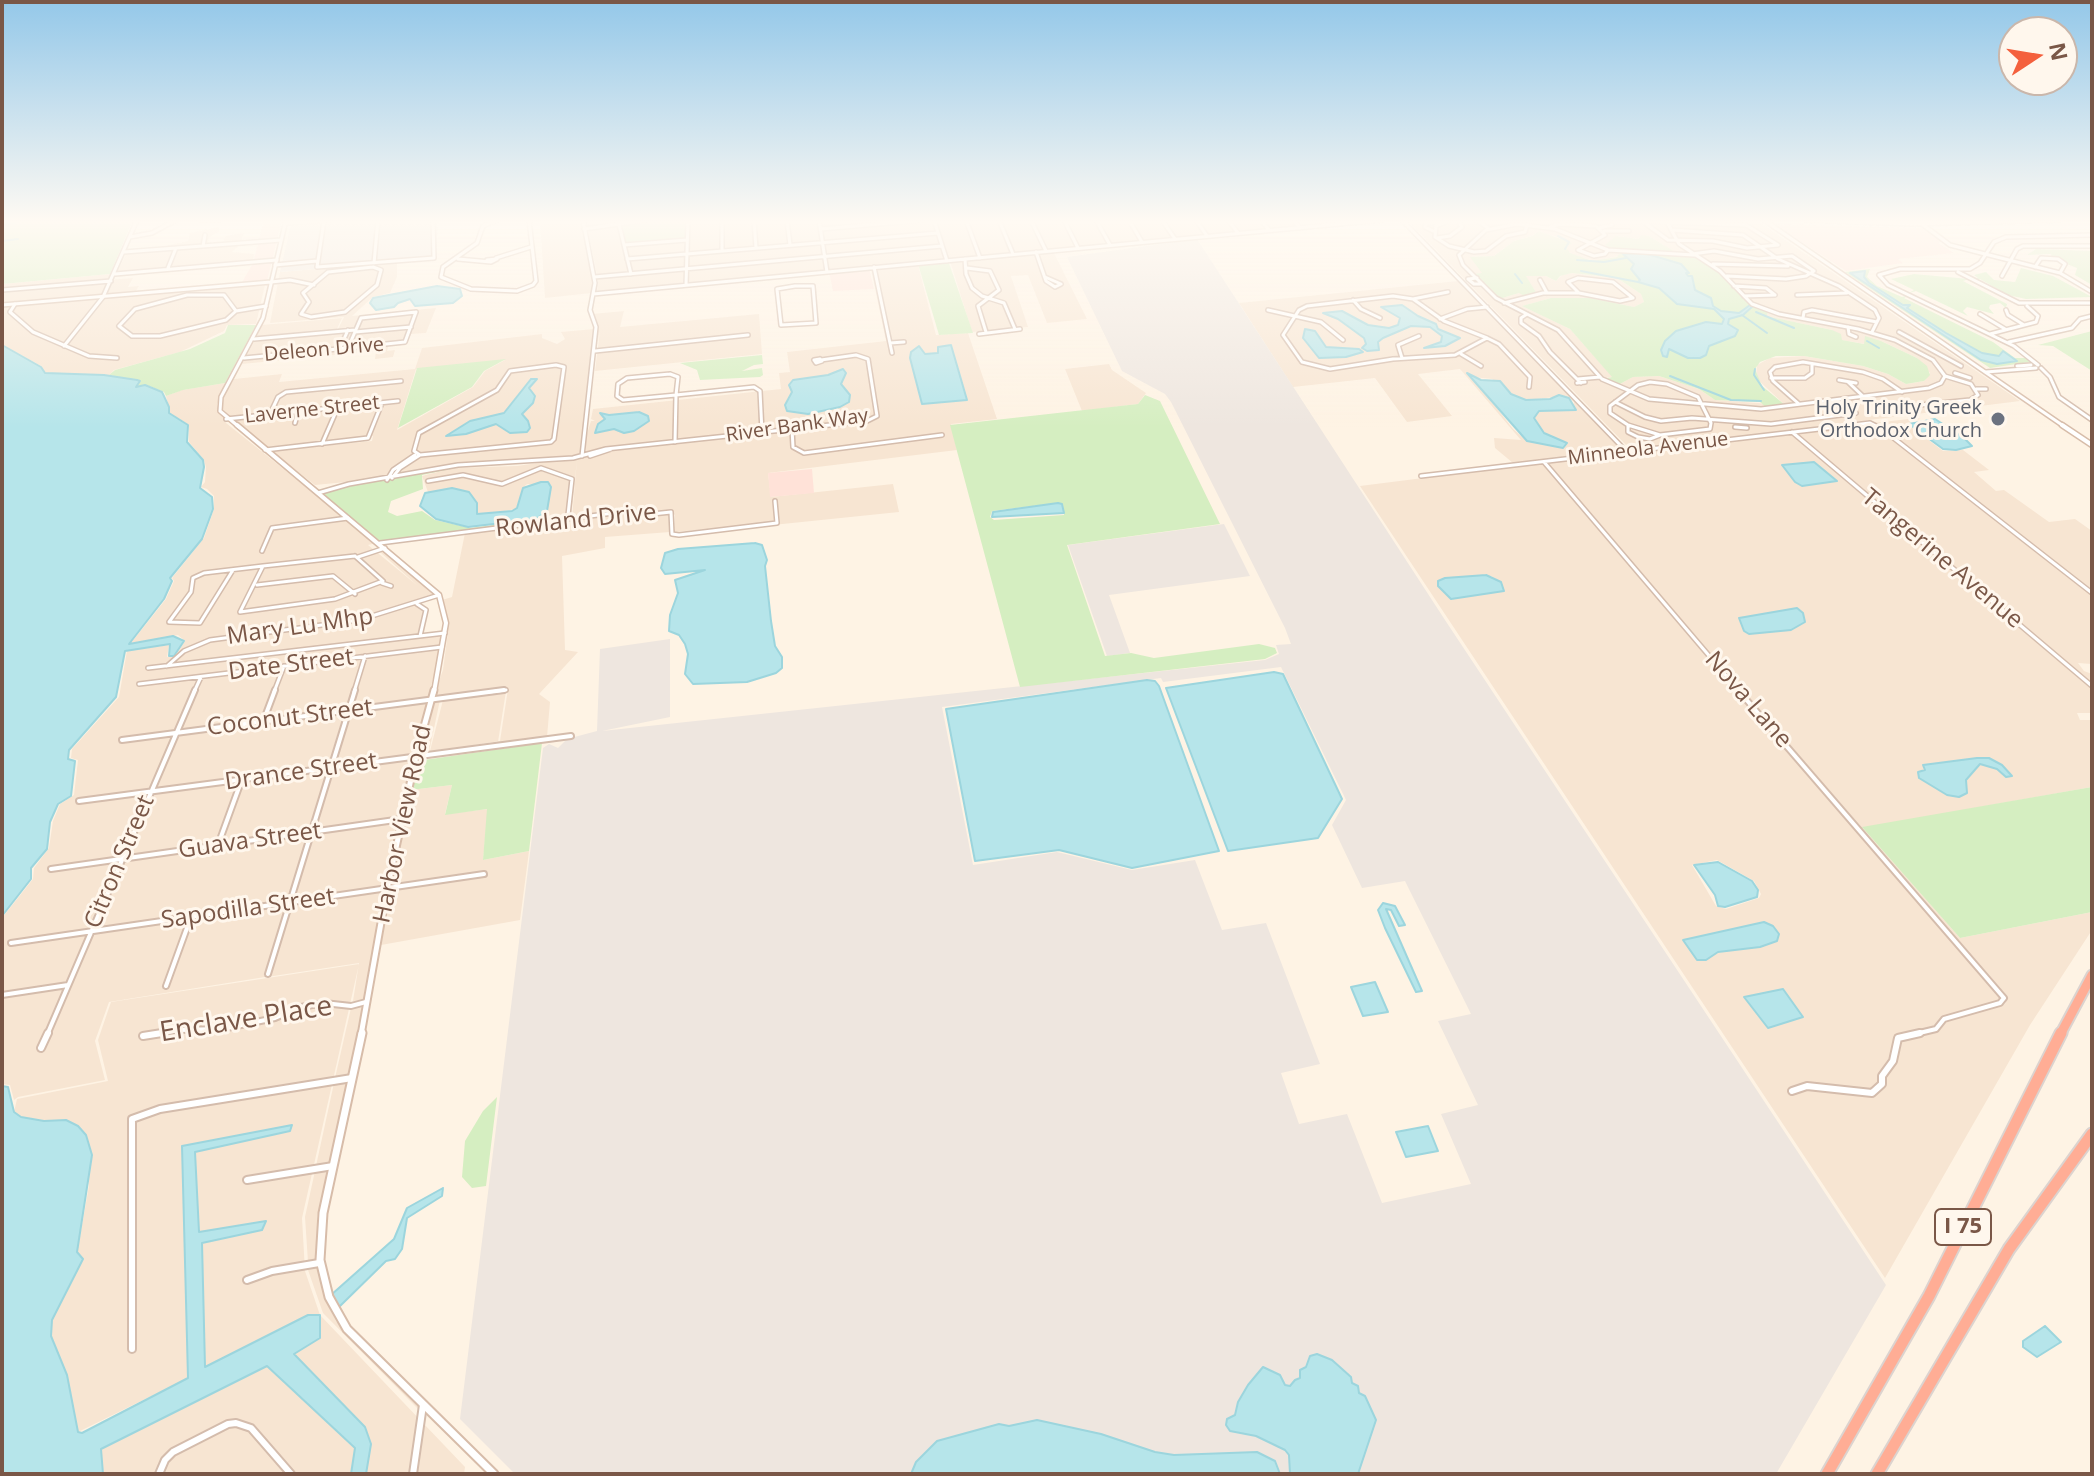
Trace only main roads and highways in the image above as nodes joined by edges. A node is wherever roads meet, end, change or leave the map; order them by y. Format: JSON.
{"nodes":[{"id":1,"x":192,"y":289,"type":"edge"},
{"id":2,"x":270,"y":289,"type":"edge"},
{"id":3,"x":1864,"y":289,"type":"edge"},
{"id":4,"x":2,"y":305,"type":"edge"},
{"id":5,"x":2092,"y":445,"type":"edge"},
{"id":6,"x":2092,"y":975,"type":"edge"},
{"id":7,"x":2092,"y":1134,"type":"edge"},
{"id":8,"x":494,"y":1474,"type":"edge"},
{"id":9,"x":1827,"y":1474,"type":"edge"},
{"id":10,"x":1877,"y":1474,"type":"edge"}],
"edges":[{"from":1,"to":4,"type":"main road"},
{"from":2,"to":8,"type":"main road","name":"Harbor View Road"},
{"from":3,"to":5,"type":"main road"},
{"from":6,"to":9,"type":"highway","number":"I 75"},
{"from":7,"to":10,"type":"highway","number":"I 75"}]}
